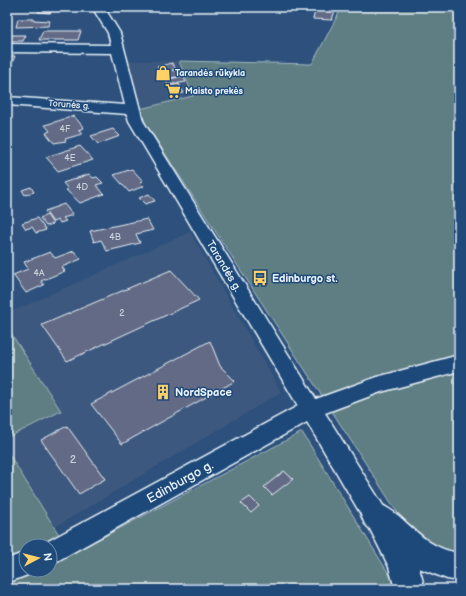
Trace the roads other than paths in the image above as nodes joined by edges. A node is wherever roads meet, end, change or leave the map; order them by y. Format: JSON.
{"nodes":[{"id":1,"x":98,"y":7,"type":"edge"},
{"id":2,"x":7,"y":48,"type":"edge"},
{"id":3,"x":119,"y":48,"type":"junction"},
{"id":4,"x":7,"y":101,"type":"edge"},
{"id":5,"x":132,"y":110,"type":"junction"},
{"id":6,"x":459,"y":364,"type":"edge"},
{"id":7,"x":310,"y":410,"type":"junction"},
{"id":8,"x":375,"y":515,"type":"junction"},
{"id":9,"x":58,"y":549,"type":"edge"},
{"id":10,"x":18,"y":567,"type":"edge"},
{"id":11,"x":459,"y":567,"type":"edge"},
{"id":12,"x":7,"y":571,"type":"edge"},
{"id":13,"x":410,"y":589,"type":"edge"}],
"edges":[{"from":1,"to":3,"type":"street","name":"Tarandės g."},
{"from":2,"to":3,"type":"street"},
{"from":3,"to":5,"type":"street","name":"Tarandės g."},
{"from":4,"to":5,"type":"street","name":"Torunės g."},
{"from":5,"to":7,"type":"street","name":"Tarandės g."},
{"from":6,"to":7,"type":"street","name":"Edinburgo g."},
{"from":7,"to":8,"type":"street","name":"Tarandės g."},
{"from":7,"to":9,"type":"street","name":"Edinburgo g."},
{"from":8,"to":11,"type":"highway"},
{"from":8,"to":13,"type":"highway"},
{"from":10,"to":12,"type":"street"}]}
